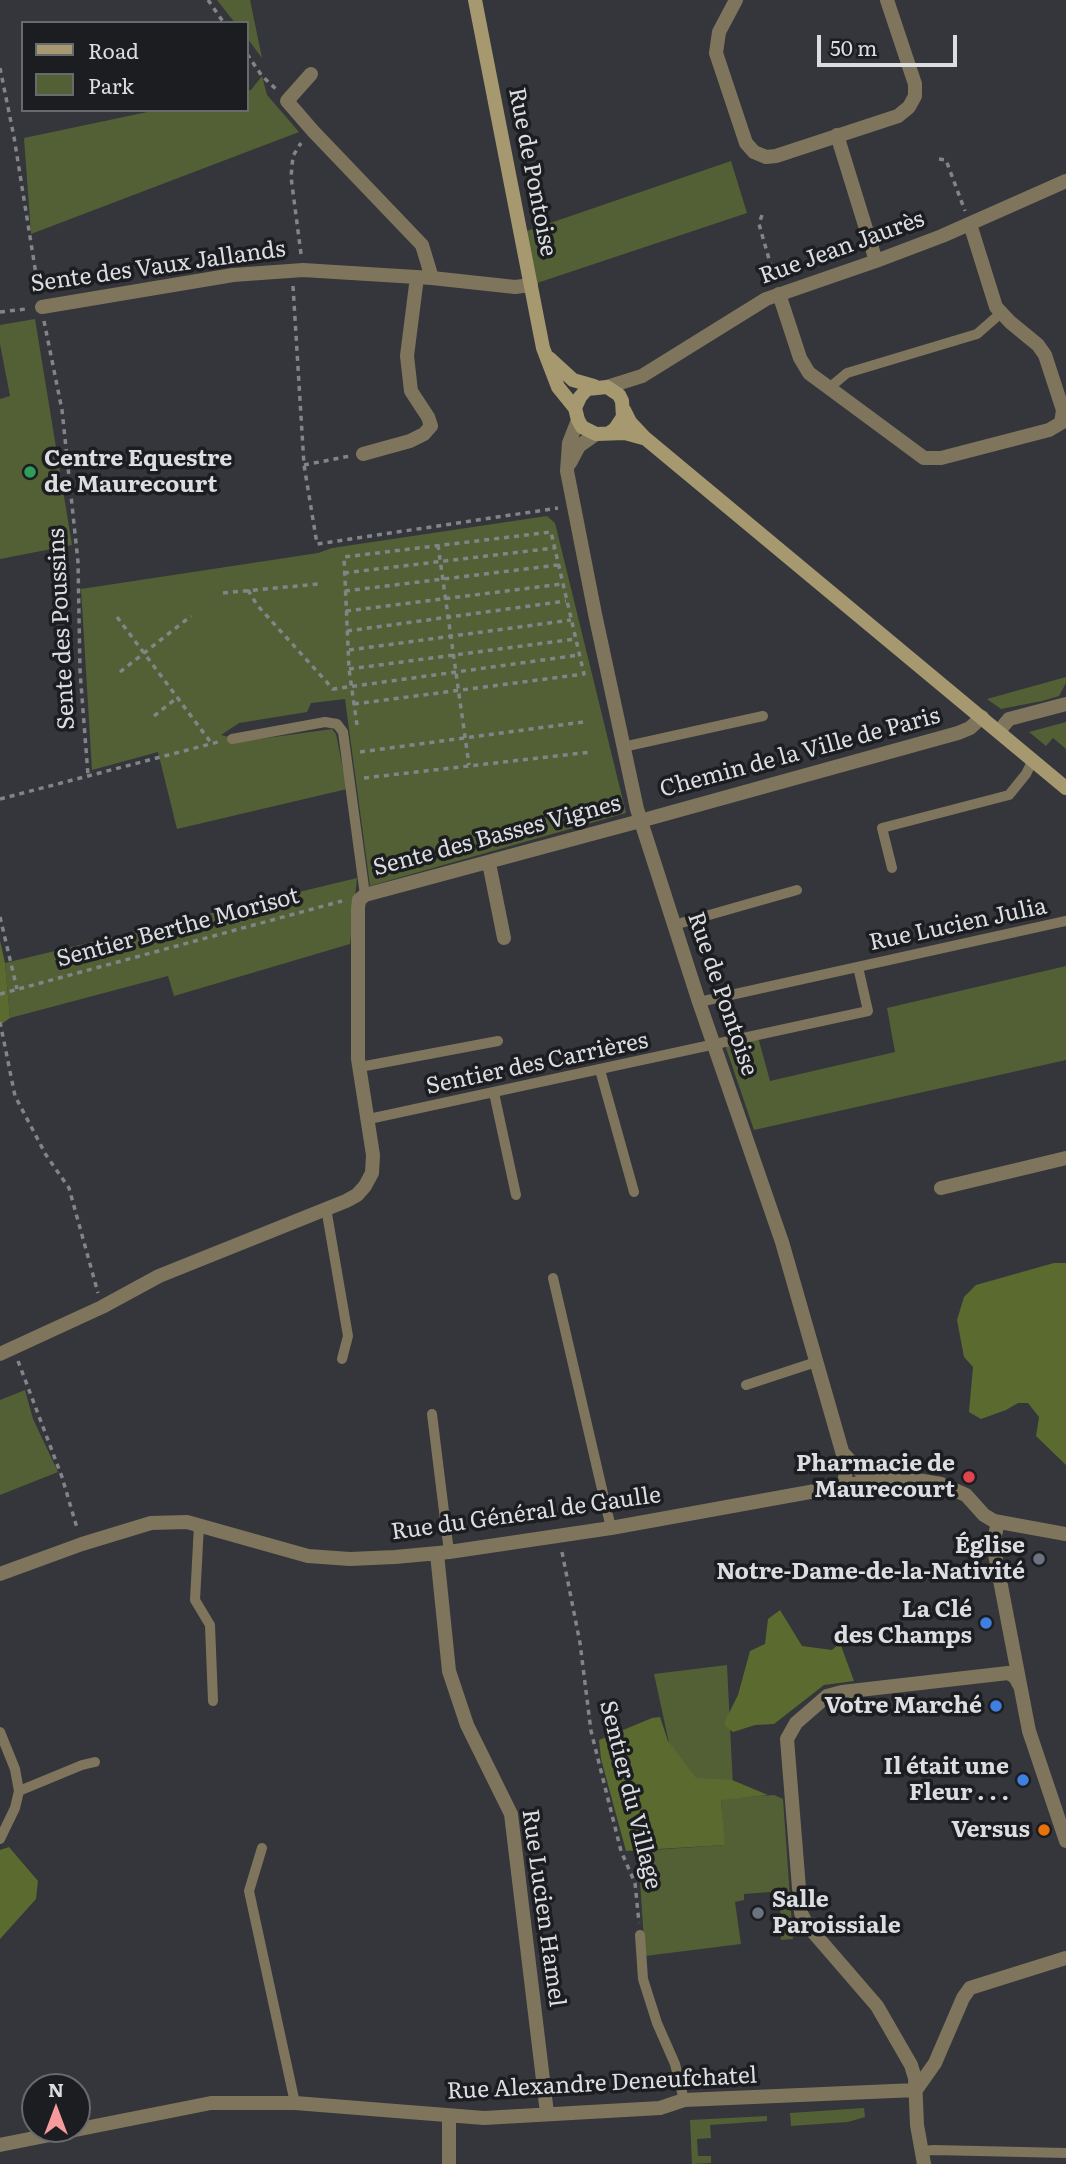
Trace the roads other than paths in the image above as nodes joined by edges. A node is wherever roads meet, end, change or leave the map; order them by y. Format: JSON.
{"nodes":[{"id":1,"x":475,"y":0,"type":"edge"},
{"id":2,"x":736,"y":0,"type":"edge"},
{"id":3,"x":887,"y":0,"type":"edge"},
{"id":4,"x":311,"y":74,"type":"dead end"},
{"id":5,"x":837,"y":135,"type":"junction"},
{"id":6,"x":1066,"y":181,"type":"edge"},
{"id":7,"x":970,"y":224,"type":"junction"},
{"id":8,"x":876,"y":261,"type":"junction"},
{"id":9,"x":417,"y":277,"type":"junction"},
{"id":10,"x":432,"y":278,"type":"junction"},
{"id":11,"x":531,"y":285,"type":"junction"},
{"id":12,"x":779,"y":294,"type":"junction"},
{"id":13,"x":42,"y":307,"type":"road end"},
{"id":14,"x":1001,"y":313,"type":"junction"},
{"id":15,"x":545,"y":352,"type":"junction"},
{"id":16,"x":642,"y":376,"type":"junction"},
{"id":17,"x":601,"y":386,"type":"junction"},
{"id":18,"x":829,"y":388,"type":"junction"},
{"id":19,"x":623,"y":405,"type":"junction"},
{"id":20,"x":577,"y":414,"type":"junction"},
{"id":21,"x":1063,"y":428,"type":"edge"},
{"id":22,"x":602,"y":433,"type":"junction"},
{"id":23,"x":645,"y":439,"type":"junction"},
{"id":24,"x":363,"y":454,"type":"road end"},
{"id":25,"x":567,"y":471,"type":"junction"},
{"id":26,"x":1066,"y":704,"type":"edge"},
{"id":27,"x":763,"y":716,"type":"dead end"},
{"id":28,"x":982,"y":717,"type":"junction"},
{"id":29,"x":999,"y":731,"type":"junction"},
{"id":30,"x":232,"y":739,"type":"road end"},
{"id":31,"x":622,"y":747,"type":"junction"},
{"id":32,"x":1033,"y":760,"type":"junction"},
{"id":33,"x":1066,"y":788,"type":"edge"},
{"id":34,"x":640,"y":821,"type":"junction"},
{"id":35,"x":489,"y":863,"type":"junction"},
{"id":36,"x":892,"y":869,"type":"dead end"},
{"id":37,"x":797,"y":890,"type":"dead end"},
{"id":38,"x":365,"y":895,"type":"junction"},
{"id":39,"x":1066,"y":921,"type":"edge"},
{"id":40,"x":674,"y":925,"type":"junction"},
{"id":41,"x":504,"y":939,"type":"dead end"},
{"id":42,"x":858,"y":967,"type":"junction"},
{"id":43,"x":699,"y":1002,"type":"junction"},
{"id":44,"x":498,"y":1041,"type":"dead end"},
{"id":45,"x":714,"y":1046,"type":"junction"},
{"id":46,"x":360,"y":1067,"type":"junction"},
{"id":47,"x":600,"y":1070,"type":"junction"},
{"id":48,"x":494,"y":1093,"type":"junction"},
{"id":49,"x":369,"y":1119,"type":"junction"},
{"id":50,"x":1066,"y":1158,"type":"edge"},
{"id":51,"x":941,"y":1188,"type":"dead end"},
{"id":52,"x":634,"y":1192,"type":"dead end"},
{"id":53,"x":516,"y":1195,"type":"dead end"},
{"id":54,"x":326,"y":1208,"type":"junction"},
{"id":55,"x":553,"y":1278,"type":"dead end"},
{"id":56,"x":7,"y":1352,"type":"edge"},
{"id":57,"x":342,"y":1359,"type":"dead end"},
{"id":58,"x":816,"y":1362,"type":"junction"},
{"id":59,"x":746,"y":1385,"type":"dead end"},
{"id":60,"x":432,"y":1414,"type":"dead end"},
{"id":61,"x":842,"y":1452,"type":"junction"},
{"id":62,"x":911,"y":1479,"type":"junction"},
{"id":63,"x":837,"y":1488,"type":"junction"},
{"id":64,"x":998,"y":1522,"type":"junction"},
{"id":65,"x":199,"y":1525,"type":"junction"},
{"id":66,"x":611,"y":1528,"type":"junction"},
{"id":67,"x":1066,"y":1534,"type":"edge"},
{"id":68,"x":443,"y":1553,"type":"junction"},
{"id":69,"x":0,"y":1574,"type":"edge"},
{"id":70,"x":1014,"y":1655,"type":"junction"},
{"id":71,"x":1003,"y":1674,"type":"junction"},
{"id":72,"x":1020,"y":1686,"type":"junction"},
{"id":73,"x":213,"y":1702,"type":"dead end"},
{"id":74,"x":0,"y":1731,"type":"edge"},
{"id":75,"x":95,"y":1762,"type":"dead end"},
{"id":76,"x":19,"y":1791,"type":"junction"},
{"id":77,"x":0,"y":1839,"type":"edge"},
{"id":78,"x":1066,"y":1841,"type":"edge"},
{"id":79,"x":262,"y":1847,"type":"dead end"},
{"id":80,"x":640,"y":1935,"type":"road end"},
{"id":81,"x":1066,"y":1958,"type":"edge"},
{"id":82,"x":916,"y":2090,"type":"junction"},
{"id":83,"x":684,"y":2100,"type":"junction"},
{"id":84,"x":295,"y":2103,"type":"junction"},
{"id":85,"x":547,"y":2113,"type":"junction"},
{"id":86,"x":449,"y":2117,"type":"junction"},
{"id":87,"x":0,"y":2145,"type":"edge"},
{"id":88,"x":1066,"y":2153,"type":"edge"},
{"id":89,"x":923,"y":2158,"type":"edge"},
{"id":90,"x":449,"y":2164,"type":"edge"}],
"edges":[{"from":1,"to":11,"type":"main road","name":"Rue de Pontoise"},
{"from":2,"to":5,"type":"street"},
{"from":3,"to":5,"type":"street"},
{"from":4,"to":10,"type":"street"},
{"from":5,"to":8,"type":"street"},
{"from":6,"to":7,"type":"street","name":"Rue Jean Jaurès"},
{"from":7,"to":8,"type":"street","name":"Rue Jean Jaurès"},
{"from":7,"to":14,"type":"street"},
{"from":8,"to":12,"type":"street","name":"Rue Jean Jaurès"},
{"from":9,"to":10,"type":"street","name":"Sente des Vaux Jallands"},
{"from":9,"to":13,"type":"street","name":"Sente des Vaux Jallands"},
{"from":9,"to":24,"type":"street"},
{"from":10,"to":11,"type":"street","name":"Sente des Vaux Jallands"},
{"from":11,"to":15,"type":"main road","name":"Rue de Pontoise"},
{"from":12,"to":16,"type":"street","name":"Rue Jean Jaurès"},
{"from":12,"to":18,"type":"street"},
{"from":14,"to":18,"type":"lane"},
{"from":14,"to":21,"type":"street"},
{"from":15,"to":17,"type":"main road"},
{"from":15,"to":20,"type":"main road","name":"Rue de Pontoise"},
{"from":16,"to":17,"type":"street","name":"Rue Jean Jaurès"},
{"from":16,"to":19,"type":"street","name":"Rue Jean Jaurès"},
{"from":17,"to":19,"type":"main road"},
{"from":17,"to":20,"type":"main road"},
{"from":18,"to":21,"type":"street"},
{"from":19,"to":22,"type":"main road"},
{"from":19,"to":23,"type":"main road"},
{"from":20,"to":22,"type":"main road"},
{"from":20,"to":25,"type":"street","name":"Rue de Pontoise"},
{"from":22,"to":23,"type":"main road"},
{"from":22,"to":25,"type":"street"},
{"from":23,"to":28,"type":"main road"},
{"from":25,"to":31,"type":"street","name":"Rue de Pontoise"},
{"from":26,"to":29,"type":"street"},
{"from":27,"to":31,"type":"lane"},
{"from":28,"to":29,"type":"main road"},
{"from":28,"to":34,"type":"street","name":"Chemin de la Ville de Paris"},
{"from":29,"to":32,"type":"main road"},
{"from":30,"to":38,"type":"lane","name":"Sente des Basses Vignes"},
{"from":31,"to":34,"type":"street","name":"Rue de Pontoise"},
{"from":32,"to":33,"type":"main road"},
{"from":32,"to":36,"type":"lane"},
{"from":34,"to":35,"type":"street","name":"Sente des Basses Vignes"},
{"from":34,"to":40,"type":"street","name":"Rue de Pontoise"},
{"from":35,"to":38,"type":"street","name":"Sente des Basses Vignes"},
{"from":35,"to":41,"type":"street"},
{"from":37,"to":40,"type":"lane"},
{"from":38,"to":46,"type":"street","name":"Sente des Basses Vignes"},
{"from":39,"to":42,"type":"lane","name":"Rue Lucien Julia"},
{"from":40,"to":43,"type":"street","name":"Rue de Pontoise"},
{"from":42,"to":43,"type":"lane","name":"Rue Lucien Julia"},
{"from":42,"to":45,"type":"lane","name":"Rue Lucien Julia"},
{"from":43,"to":45,"type":"street","name":"Rue de Pontoise"},
{"from":44,"to":46,"type":"lane"},
{"from":45,"to":47,"type":"lane","name":"Sentier des Carrières"},
{"from":45,"to":58,"type":"street","name":"Rue de Pontoise"},
{"from":46,"to":49,"type":"street","name":"Sente des Basses Vignes"},
{"from":47,"to":48,"type":"lane","name":"Sentier des Carrières"},
{"from":47,"to":52,"type":"lane"},
{"from":48,"to":49,"type":"lane","name":"Sentier des Carrières"},
{"from":48,"to":53,"type":"lane"},
{"from":49,"to":54,"type":"street","name":"Sente des Basses Vignes"},
{"from":50,"to":51,"type":"street"},
{"from":54,"to":56,"type":"street","name":"Sente des Basses Vignes"},
{"from":54,"to":57,"type":"lane"},
{"from":55,"to":66,"type":"lane"},
{"from":58,"to":59,"type":"lane"},
{"from":58,"to":61,"type":"street","name":"Rue de Pontoise"},
{"from":60,"to":68,"type":"lane"},
{"from":61,"to":62,"type":"street"},
{"from":61,"to":63,"type":"street","name":"Rue de Pontoise"},
{"from":62,"to":63,"type":"street","name":"Rue du Général de Gaulle"},
{"from":62,"to":64,"type":"street","name":"Rue du Général de Gaulle"},
{"from":63,"to":66,"type":"street","name":"Rue du Général de Gaulle"},
{"from":64,"to":67,"type":"street"},
{"from":64,"to":70,"type":"street"},
{"from":65,"to":68,"type":"street","name":"Rue du Général de Gaulle"},
{"from":65,"to":69,"type":"street","name":"Rue du Général de Gaulle"},
{"from":65,"to":73,"type":"lane"},
{"from":66,"to":68,"type":"street","name":"Rue du Général de Gaulle"},
{"from":68,"to":85,"type":"street","name":"Rue Lucien Hamel"},
{"from":70,"to":71,"type":"street"},
{"from":70,"to":72,"type":"street"},
{"from":71,"to":72,"type":"street"},
{"from":71,"to":82,"type":"street"},
{"from":72,"to":78,"type":"street"},
{"from":74,"to":76,"type":"lane"},
{"from":75,"to":76,"type":"lane"},
{"from":76,"to":77,"type":"lane"},
{"from":79,"to":84,"type":"lane"},
{"from":80,"to":83,"type":"lane"},
{"from":81,"to":82,"type":"street"},
{"from":82,"to":83,"type":"street","name":"Rue Alexandre Deneufchatel"},
{"from":82,"to":89,"type":"street"},
{"from":83,"to":85,"type":"street","name":"Rue Alexandre Deneufchatel"},
{"from":84,"to":86,"type":"street","name":"Rue Alexandre Deneufchatel"},
{"from":84,"to":87,"type":"street","name":"Rue Alexandre Deneufchatel"},
{"from":85,"to":86,"type":"street","name":"Rue Alexandre Deneufchatel"},
{"from":86,"to":90,"type":"street"},
{"from":88,"to":89,"type":"lane"}]}
